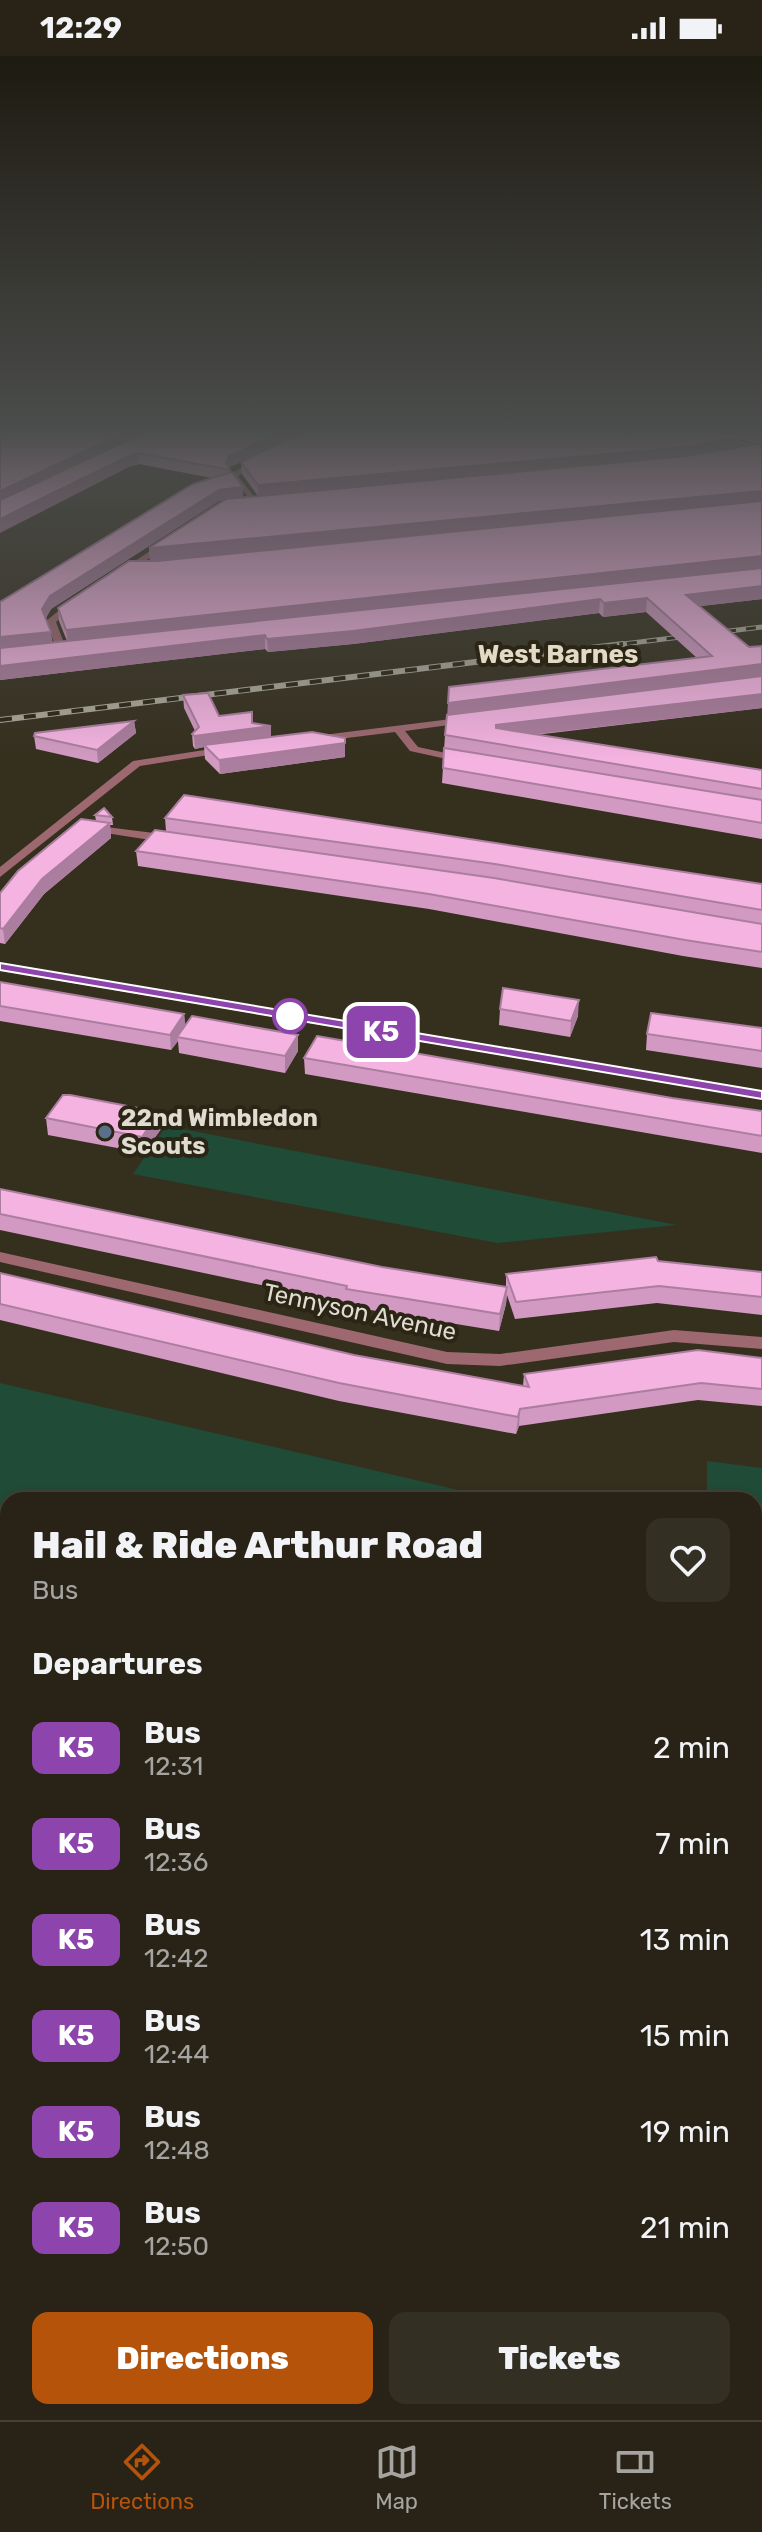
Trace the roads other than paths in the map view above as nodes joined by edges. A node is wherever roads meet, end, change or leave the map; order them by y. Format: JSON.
{"nodes":[{"id":1,"x":170,"y":540,"type":"edge"},
{"id":2,"x":127,"y":568,"type":"junction"},
{"id":3,"x":147,"y":568,"type":"edge"},
{"id":4,"x":116,"y":576,"type":"edge"},
{"id":5,"x":80,"y":599,"type":"edge"},
{"id":6,"x":77,"y":649,"type":"edge"},
{"id":7,"x":62,"y":651,"type":"junction"},
{"id":8,"x":50,"y":652,"type":"edge"},
{"id":9,"x":475,"y":719,"type":"edge"},
{"id":10,"x":398,"y":729,"type":"junction"},
{"id":11,"x":297,"y":741,"type":"edge"},
{"id":12,"x":240,"y":748,"type":"edge"},
{"id":13,"x":478,"y":762,"type":"edge"},
{"id":14,"x":61,"y":824,"type":"junction"},
{"id":15,"x":185,"y":841,"type":"edge"},
{"id":16,"x":0,"y":873,"type":"edge"},
{"id":17,"x":0,"y":967,"type":"edge"},
{"id":18,"x":762,"y":1095,"type":"edge"},
{"id":19,"x":0,"y":1257,"type":"edge"},
{"id":20,"x":762,"y":1343,"type":"edge"}],
"edges":[{"from":1,"to":2,"type":"street"},
{"from":2,"to":3,"type":"street"},
{"from":2,"to":4,"type":"street"},
{"from":5,"to":7,"type":"street"},
{"from":6,"to":7,"type":"street"},
{"from":7,"to":8,"type":"street"},
{"from":9,"to":10,"type":"street"},
{"from":10,"to":11,"type":"street"},
{"from":10,"to":13,"type":"street"},
{"from":12,"to":14,"type":"street"},
{"from":14,"to":15,"type":"street"},
{"from":14,"to":16,"type":"street"},
{"from":17,"to":18,"type":"street"},
{"from":19,"to":20,"type":"street","name":"Tennyson Avenue"}]}
